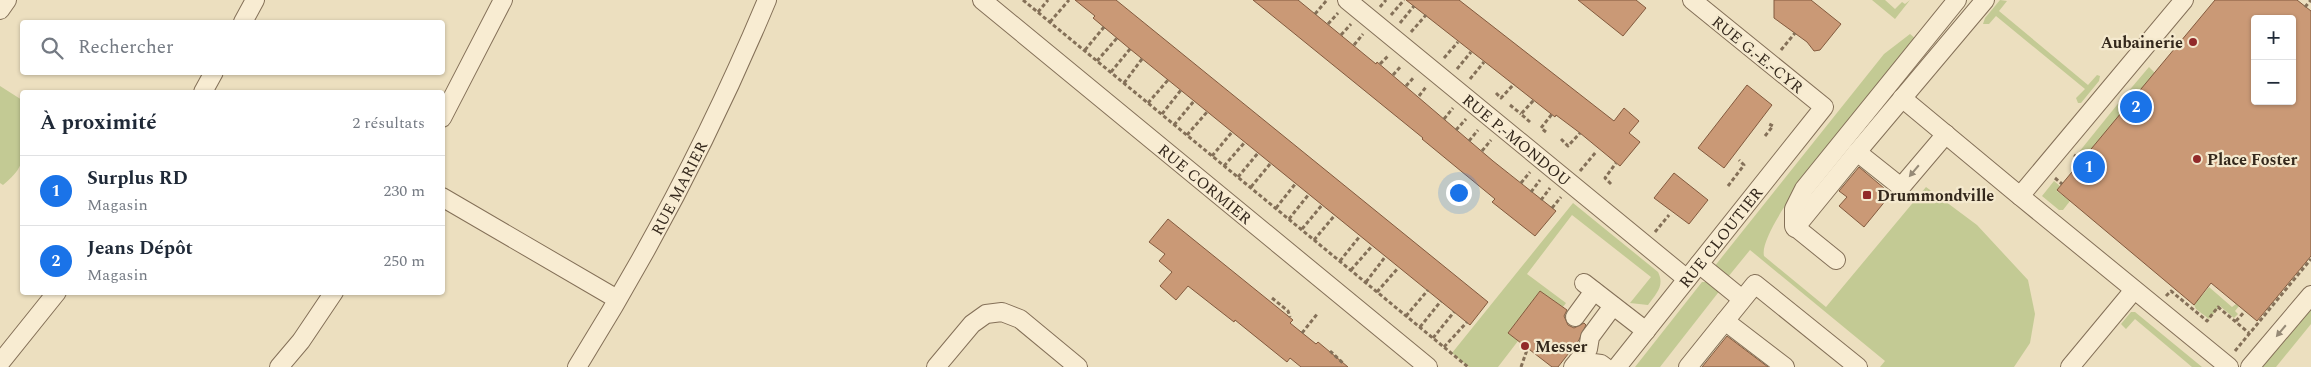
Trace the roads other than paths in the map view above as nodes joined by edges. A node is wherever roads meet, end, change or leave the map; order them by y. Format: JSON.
{"nodes":[{"id":1,"x":7,"y":0,"type":"edge"},
{"id":2,"x":255,"y":0,"type":"edge"},
{"id":3,"x":503,"y":0,"type":"edge"},
{"id":4,"x":767,"y":0,"type":"edge"},
{"id":5,"x":982,"y":0,"type":"edge"},
{"id":6,"x":1348,"y":0,"type":"edge"},
{"id":7,"x":1692,"y":0,"type":"edge"},
{"id":8,"x":1957,"y":0,"type":"edge"},
{"id":9,"x":1985,"y":0,"type":"edge"},
{"id":10,"x":2184,"y":0,"type":"edge"},
{"id":11,"x":0,"y":10,"type":"edge"},
{"id":12,"x":244,"y":20,"type":"edge"},
{"id":13,"x":212,"y":75,"type":"edge"},
{"id":14,"x":203,"y":90,"type":"edge"},
{"id":15,"x":1902,"y":98,"type":"junction"},
{"id":16,"x":1824,"y":108,"type":"joint"},
{"id":17,"x":445,"y":112,"type":"edge"},
{"id":18,"x":1946,"y":134,"type":"junction"},
{"id":19,"x":1857,"y":152,"type":"junction"},
{"id":20,"x":2020,"y":196,"type":"junction"},
{"id":21,"x":445,"y":199,"type":"edge"},
{"id":22,"x":1795,"y":228,"type":"junction"},
{"id":23,"x":1836,"y":260,"type":"dead end"},
{"id":24,"x":1699,"y":264,"type":"junction"},
{"id":25,"x":1687,"y":279,"type":"junction"},
{"id":26,"x":2134,"y":290,"type":"junction"},
{"id":27,"x":56,"y":295,"type":"edge"},
{"id":28,"x":332,"y":295,"type":"edge"},
{"id":29,"x":2311,"y":295,"type":"edge"},
{"id":30,"x":617,"y":299,"type":"junction"},
{"id":31,"x":1742,"y":299,"type":"junction"},
{"id":32,"x":1613,"y":306,"type":"junction"},
{"id":33,"x":1575,"y":317,"type":"dead end"},
{"id":34,"x":1725,"y":321,"type":"junction"},
{"id":35,"x":1646,"y":331,"type":"junction"},
{"id":36,"x":0,"y":363,"type":"edge"},
{"id":37,"x":1576,"y":364,"type":"edge"},
{"id":38,"x":2224,"y":365,"type":"edge"},
{"id":39,"x":279,"y":367,"type":"edge"},
{"id":40,"x":577,"y":367,"type":"edge"},
{"id":41,"x":936,"y":367,"type":"edge"},
{"id":42,"x":1078,"y":367,"type":"edge"},
{"id":43,"x":1428,"y":367,"type":"edge"},
{"id":44,"x":1605,"y":367,"type":"edge"},
{"id":45,"x":1617,"y":367,"type":"edge"},
{"id":46,"x":1688,"y":367,"type":"edge"},
{"id":47,"x":1785,"y":367,"type":"edge"},
{"id":48,"x":1858,"y":367,"type":"edge"},
{"id":49,"x":2070,"y":367,"type":"edge"},
{"id":50,"x":2250,"y":367,"type":"edge"}],
"edges":[{"from":1,"to":11,"type":"street"},
{"from":2,"to":12,"type":"street"},
{"from":3,"to":17,"type":"street"},
{"from":4,"to":30,"type":"street","name":"RUE MARIER"},
{"from":5,"to":43,"type":"street","name":"RUE CORMIER"},
{"from":6,"to":25,"type":"street","name":"RUE P.-MONDOU"},
{"from":7,"to":16,"type":"street","name":"RUE G.-E.-CYR"},
{"from":8,"to":22,"type":"street"},
{"from":9,"to":15,"type":"street"},
{"from":10,"to":20,"type":"street"},
{"from":13,"to":14,"type":"street"},
{"from":15,"to":18,"type":"street"},
{"from":15,"to":19,"type":"street"},
{"from":16,"to":24,"type":"street","name":"RUE CLOUTIER"},
{"from":18,"to":19,"type":"street","one_way":true},
{"from":18,"to":20,"type":"street"},
{"from":19,"to":22,"type":"street"},
{"from":20,"to":26,"type":"street"},
{"from":21,"to":30,"type":"street"},
{"from":22,"to":23,"type":"street"},
{"from":24,"to":25,"type":"street","name":"RUE CLOUTIER"},
{"from":24,"to":31,"type":"street"},
{"from":25,"to":35,"type":"street","name":"RUE CLOUTIER"},
{"from":26,"to":38,"type":"street"},
{"from":26,"to":49,"type":"street"},
{"from":27,"to":36,"type":"street"},
{"from":28,"to":39,"type":"street"},
{"from":29,"to":50,"type":"street","one_way":true},
{"from":30,"to":40,"type":"street","name":"RUE MARIER"},
{"from":31,"to":34,"type":"street"},
{"from":31,"to":48,"type":"street"},
{"from":32,"to":33,"type":"street"},
{"from":32,"to":35,"type":"street"},
{"from":32,"to":37,"type":"street"},
{"from":34,"to":46,"type":"street"},
{"from":34,"to":47,"type":"street"},
{"from":35,"to":45,"type":"street","name":"RUE CLOUTIER"},
{"from":37,"to":44,"type":"street"},
{"from":41,"to":42,"type":"street"}]}
